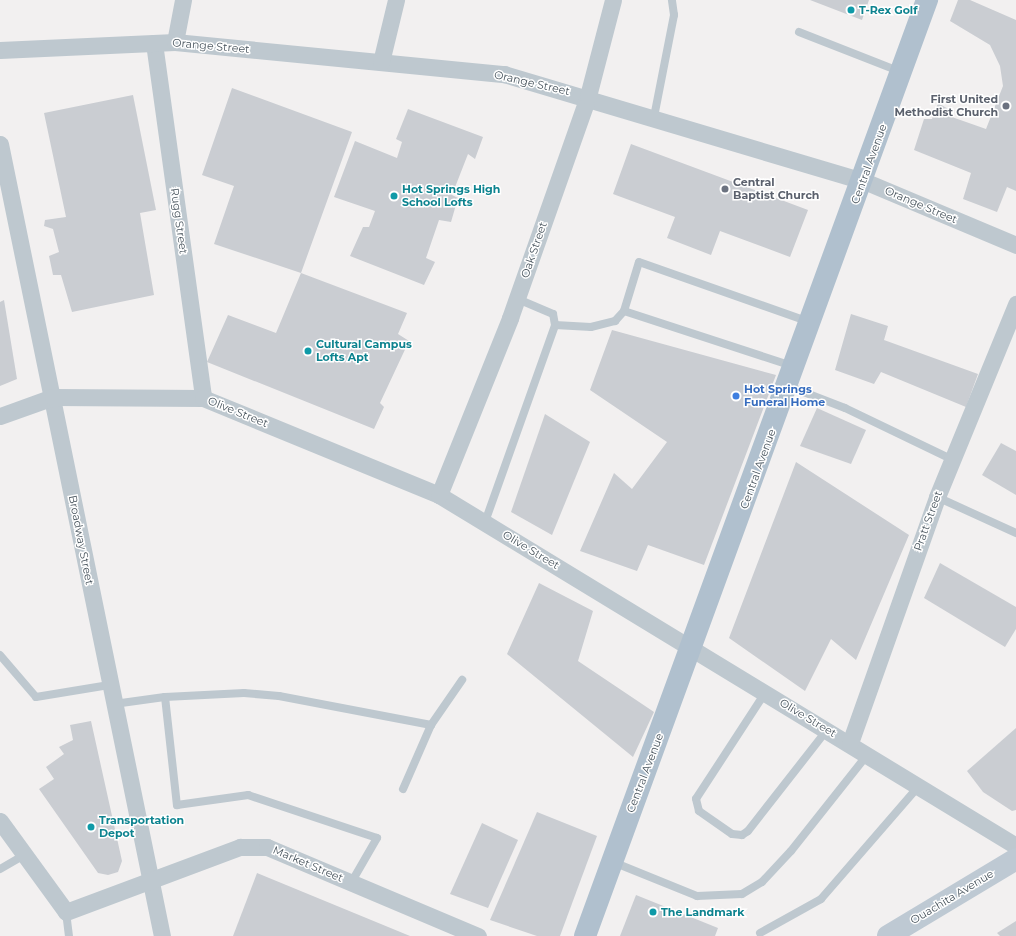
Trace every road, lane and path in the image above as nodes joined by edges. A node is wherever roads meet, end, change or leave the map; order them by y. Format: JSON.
{"nodes":[{"id":1,"x":183,"y":0,"type":"edge"},
{"id":2,"x":396,"y":0,"type":"edge"},
{"id":3,"x":613,"y":0,"type":"edge"},
{"id":4,"x":672,"y":0,"type":"edge"},
{"id":5,"x":927,"y":0,"type":"edge"},
{"id":6,"x":799,"y":32,"type":"dead end"},
{"id":7,"x":174,"y":42,"type":"junction"},
{"id":8,"x":154,"y":43,"type":"junction"},
{"id":9,"x":0,"y":50,"type":"edge"},
{"id":10,"x":381,"y":62,"type":"junction"},
{"id":11,"x":901,"y":72,"type":"junction"},
{"id":12,"x":588,"y":96,"type":"junction"},
{"id":13,"x":654,"y":117,"type":"junction"},
{"id":14,"x":0,"y":144,"type":"edge"},
{"id":15,"x":864,"y":181,"type":"junction"},
{"id":16,"x":1016,"y":245,"type":"edge"},
{"id":17,"x":517,"y":299,"type":"junction"},
{"id":18,"x":1016,"y":304,"type":"edge"},
{"id":19,"x":624,"y":311,"type":"junction"},
{"id":20,"x":811,"y":323,"type":"junction"},
{"id":21,"x":555,"y":325,"type":"junction"},
{"id":22,"x":791,"y":376,"type":"junction"},
{"id":23,"x":53,"y":397,"type":"junction"},
{"id":24,"x":203,"y":398,"type":"junction"},
{"id":25,"x":0,"y":416,"type":"edge"},
{"id":26,"x":952,"y":459,"type":"junction"},
{"id":27,"x":439,"y":495,"type":"junction"},
{"id":28,"x":937,"y":497,"type":"junction"},
{"id":29,"x":485,"y":522,"type":"junction"},
{"id":30,"x":1016,"y":533,"type":"edge"},
{"id":31,"x":692,"y":649,"type":"junction"},
{"id":32,"x":0,"y":655,"type":"edge"},
{"id":33,"x":462,"y":680,"type":"dead end"},
{"id":34,"x":109,"y":685,"type":"junction"},
{"id":35,"x":766,"y":692,"type":"junction"},
{"id":36,"x":165,"y":697,"type":"junction"},
{"id":37,"x":113,"y":704,"type":"junction"},
{"id":38,"x":431,"y":725,"type":"junction"},
{"id":39,"x":827,"y":730,"type":"junction"},
{"id":40,"x":850,"y":743,"type":"junction"},
{"id":41,"x":869,"y":754,"type":"junction"},
{"id":42,"x":920,"y":785,"type":"junction"},
{"id":43,"x":403,"y":789,"type":"dead end"},
{"id":44,"x":0,"y":821,"type":"edge"},
{"id":45,"x":1016,"y":846,"type":"edge"},
{"id":46,"x":24,"y":855,"type":"junction"},
{"id":47,"x":1016,"y":859,"type":"edge"},
{"id":48,"x":612,"y":861,"type":"junction"},
{"id":49,"x":0,"y":869,"type":"edge"},
{"id":50,"x":148,"y":882,"type":"junction"},
{"id":51,"x":351,"y":882,"type":"junction"},
{"id":52,"x":66,"y":912,"type":"junction"},
{"id":53,"x":760,"y":933,"type":"dead end"},
{"id":54,"x":69,"y":936,"type":"edge"},
{"id":55,"x":162,"y":936,"type":"edge"},
{"id":56,"x":478,"y":936,"type":"edge"},
{"id":57,"x":585,"y":936,"type":"edge"},
{"id":58,"x":888,"y":936,"type":"edge"}],
"edges":[{"from":1,"to":7,"type":"street"},
{"from":2,"to":10,"type":"street"},
{"from":3,"to":12,"type":"street","name":"Oak Street"},
{"from":4,"to":13,"type":"lane"},
{"from":5,"to":11,"type":"main road","name":"Central Avenue"},
{"from":6,"to":11,"type":"lane"},
{"from":7,"to":8,"type":"street","name":"Orange Street"},
{"from":7,"to":10,"type":"street","name":"Orange Street"},
{"from":8,"to":9,"type":"street","name":"Orange Street"},
{"from":8,"to":24,"type":"street","name":"Rugg Street"},
{"from":10,"to":12,"type":"street","name":"Orange Street"},
{"from":11,"to":15,"type":"main road","name":"Central Avenue"},
{"from":12,"to":13,"type":"street","name":"Orange Street"},
{"from":12,"to":17,"type":"street","name":"Oak Street"},
{"from":13,"to":15,"type":"street","name":"Orange Street"},
{"from":14,"to":23,"type":"street","name":"Broadway Street"},
{"from":15,"to":16,"type":"street","name":"Orange Street"},
{"from":15,"to":20,"type":"main road","name":"Central Avenue"},
{"from":17,"to":21,"type":"lane"},
{"from":17,"to":27,"type":"street","name":"Oak Street"},
{"from":18,"to":26,"type":"street","name":"Pratt Street"},
{"from":19,"to":20,"type":"lane"},
{"from":19,"to":21,"type":"lane"},
{"from":19,"to":22,"type":"lane"},
{"from":20,"to":22,"type":"main road","name":"Central Avenue"},
{"from":21,"to":29,"type":"lane"},
{"from":22,"to":26,"type":"lane"},
{"from":22,"to":31,"type":"main road","name":"Central Avenue"},
{"from":23,"to":24,"type":"street","name":"Olive Street"},
{"from":23,"to":25,"type":"street","name":"Olive Street"},
{"from":23,"to":34,"type":"street","name":"Broadway Street"},
{"from":24,"to":27,"type":"street","name":"Olive Street"},
{"from":26,"to":28,"type":"street","name":"Pratt Street"},
{"from":27,"to":29,"type":"street","name":"Olive Street"},
{"from":28,"to":30,"type":"lane"},
{"from":28,"to":40,"type":"street","name":"Pratt Street"},
{"from":29,"to":31,"type":"street","name":"Olive Street"},
{"from":31,"to":35,"type":"street","name":"Olive Street"},
{"from":31,"to":48,"type":"main road","name":"Central Avenue"},
{"from":32,"to":34,"type":"lane"},
{"from":33,"to":38,"type":"lane"},
{"from":34,"to":37,"type":"street","name":"Broadway Street"},
{"from":35,"to":39,"type":"street","name":"Olive Street"},
{"from":35,"to":39,"type":"lane"},
{"from":36,"to":37,"type":"lane"},
{"from":36,"to":38,"type":"lane"},
{"from":36,"to":51,"type":"lane"},
{"from":37,"to":50,"type":"street","name":"Broadway Street"},
{"from":38,"to":43,"type":"lane"},
{"from":39,"to":40,"type":"street","name":"Olive Street"},
{"from":40,"to":41,"type":"street","name":"Olive Street"},
{"from":41,"to":42,"type":"street","name":"Olive Street"},
{"from":41,"to":48,"type":"lane"},
{"from":42,"to":45,"type":"street","name":"Olive Street"},
{"from":42,"to":53,"type":"lane"},
{"from":44,"to":46,"type":"street"},
{"from":46,"to":49,"type":"lane"},
{"from":46,"to":52,"type":"street"},
{"from":47,"to":58,"type":"street","name":"Ouachita Avenue"},
{"from":48,"to":57,"type":"main road","name":"Central Avenue"},
{"from":50,"to":51,"type":"street","name":"Market Street"},
{"from":50,"to":52,"type":"street","name":"Market Street"},
{"from":50,"to":55,"type":"street","name":"Broadway Street"},
{"from":51,"to":56,"type":"street","name":"Market Street"},
{"from":52,"to":54,"type":"lane"}]}
